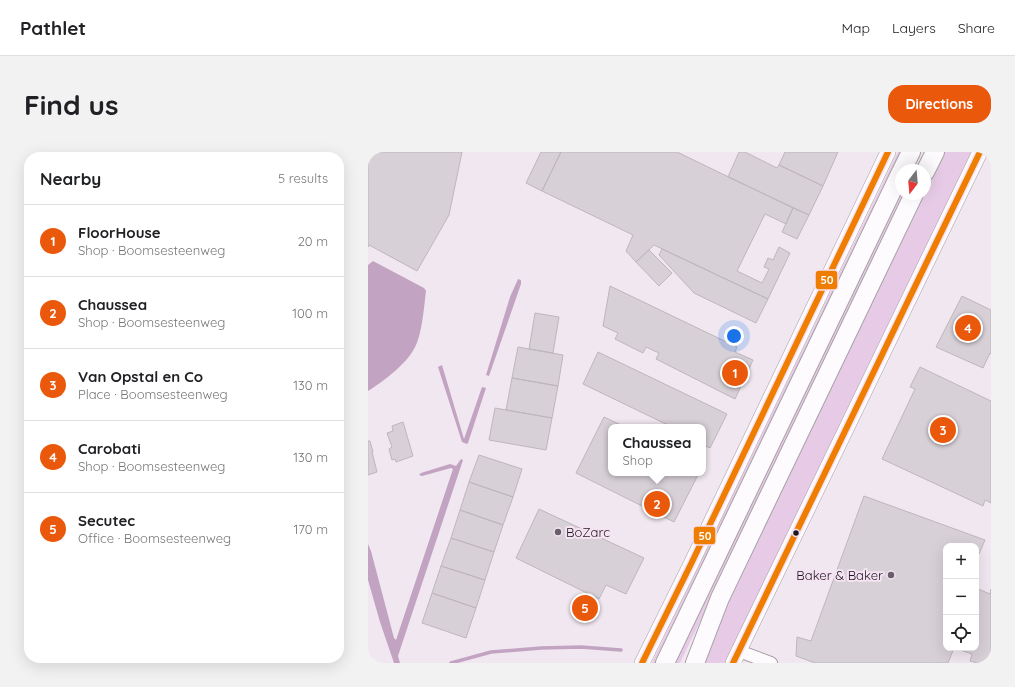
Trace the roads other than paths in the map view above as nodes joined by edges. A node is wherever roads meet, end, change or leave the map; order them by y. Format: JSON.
{"nodes":[{"id":1,"x":888,"y":152,"type":"edge"},
{"id":2,"x":911,"y":152,"type":"edge"},
{"id":3,"x":935,"y":152,"type":"edge"},
{"id":4,"x":980,"y":152,"type":"edge"},
{"id":5,"x":905,"y":164,"type":"edge"},
{"id":6,"x":929,"y":164,"type":"edge"},
{"id":7,"x":895,"y":186,"type":"edge"},
{"id":8,"x":911,"y":200,"type":"edge"},
{"id":9,"x":736,"y":657,"type":"edge"},
{"id":10,"x":642,"y":663,"type":"edge"},
{"id":11,"x":665,"y":663,"type":"edge"},
{"id":12,"x":695,"y":663,"type":"edge"},
{"id":13,"x":771,"y":663,"type":"edge"}],
"edges":[{"from":1,"to":10,"type":"main road"},
{"from":2,"to":5,"type":"highway"},
{"from":3,"to":6,"type":"highway"},
{"from":4,"to":9,"type":"main road"},
{"from":7,"to":11,"type":"highway"},
{"from":8,"to":12,"type":"highway"},
{"from":9,"to":13,"type":"street"}]}
